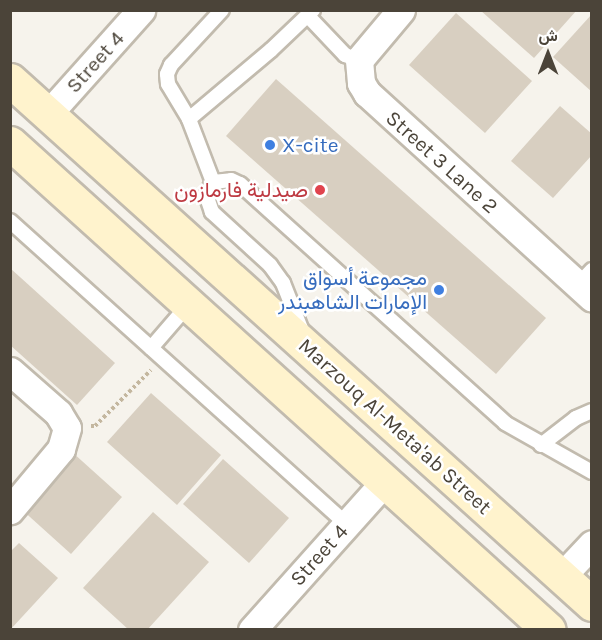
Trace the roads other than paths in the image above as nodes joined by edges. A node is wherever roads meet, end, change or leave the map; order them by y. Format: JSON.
{"nodes":[{"id":1,"x":141,"y":10,"type":"edge"},
{"id":2,"x":222,"y":10,"type":"edge"},
{"id":3,"x":401,"y":10,"type":"edge"},
{"id":4,"x":310,"y":13,"type":"edge"},
{"id":5,"x":359,"y":60,"type":"junction"},
{"id":6,"x":10,"y":80,"type":"edge"},
{"id":7,"x":48,"y":114,"type":"junction"},
{"id":8,"x":189,"y":118,"type":"junction"},
{"id":9,"x":10,"y":143,"type":"edge"},
{"id":10,"x":213,"y":182,"type":"junction"},
{"id":11,"x":10,"y":221,"type":"edge"},
{"id":12,"x":587,"y":285,"type":"edge"},
{"id":13,"x":189,"y":304,"type":"junction"},
{"id":14,"x":307,"y":347,"type":"junction"},
{"id":15,"x":151,"y":348,"type":"junction"},
{"id":16,"x":10,"y":371,"type":"edge"},
{"id":17,"x":271,"y":378,"type":"junction"},
{"id":18,"x":363,"y":398,"type":"junction"},
{"id":19,"x":591,"y":411,"type":"edge"},
{"id":20,"x":330,"y":431,"type":"junction"},
{"id":21,"x":541,"y":445,"type":"junction"},
{"id":22,"x":591,"y":472,"type":"edge"},
{"id":23,"x":385,"y":481,"type":"junction"},
{"id":24,"x":10,"y":510,"type":"edge"},
{"id":25,"x":346,"y":524,"type":"junction"},
{"id":26,"x":591,"y":544,"type":"edge"},
{"id":27,"x":561,"y":577,"type":"junction"},
{"id":28,"x":591,"y":604,"type":"edge"},
{"id":29,"x":252,"y":630,"type":"edge"},
{"id":30,"x":549,"y":630,"type":"edge"}],
"edges":[{"from":1,"to":7,"type":"street","name":"Street 4"},
{"from":2,"to":8,"type":"lane"},
{"from":3,"to":5,"type":"street"},
{"from":4,"to":5,"type":"lane"},
{"from":4,"to":8,"type":"lane"},
{"from":5,"to":12,"type":"street","name":"Street 3 Lane 2"},
{"from":6,"to":7,"type":"main road","name":"Marzouq Al-Meta'ab Street"},
{"from":7,"to":14,"type":"main road","name":"Marzouq Al-Meta'ab Street"},
{"from":8,"to":10,"type":"lane"},
{"from":9,"to":13,"type":"main road"},
{"from":10,"to":14,"type":"lane"},
{"from":10,"to":21,"type":"lane"},
{"from":11,"to":15,"type":"lane"},
{"from":13,"to":15,"type":"lane"},
{"from":13,"to":17,"type":"main road"},
{"from":14,"to":17,"type":"main road"},
{"from":14,"to":18,"type":"main road","name":"Marzouq Al-Meta'ab Street"},
{"from":15,"to":25,"type":"lane"},
{"from":16,"to":24,"type":"street"},
{"from":17,"to":20,"type":"main road"},
{"from":18,"to":20,"type":"main road"},
{"from":18,"to":27,"type":"main road","name":"Marzouq Al-Meta'ab Street"},
{"from":19,"to":21,"type":"lane"},
{"from":20,"to":23,"type":"main road"},
{"from":21,"to":22,"type":"lane"},
{"from":23,"to":25,"type":"street","name":"Street 4"},
{"from":23,"to":30,"type":"main road"},
{"from":25,"to":29,"type":"street","name":"Street 4"},
{"from":26,"to":27,"type":"street"},
{"from":27,"to":28,"type":"main road","name":"Marzouq Al-Meta'ab Street"}]}
